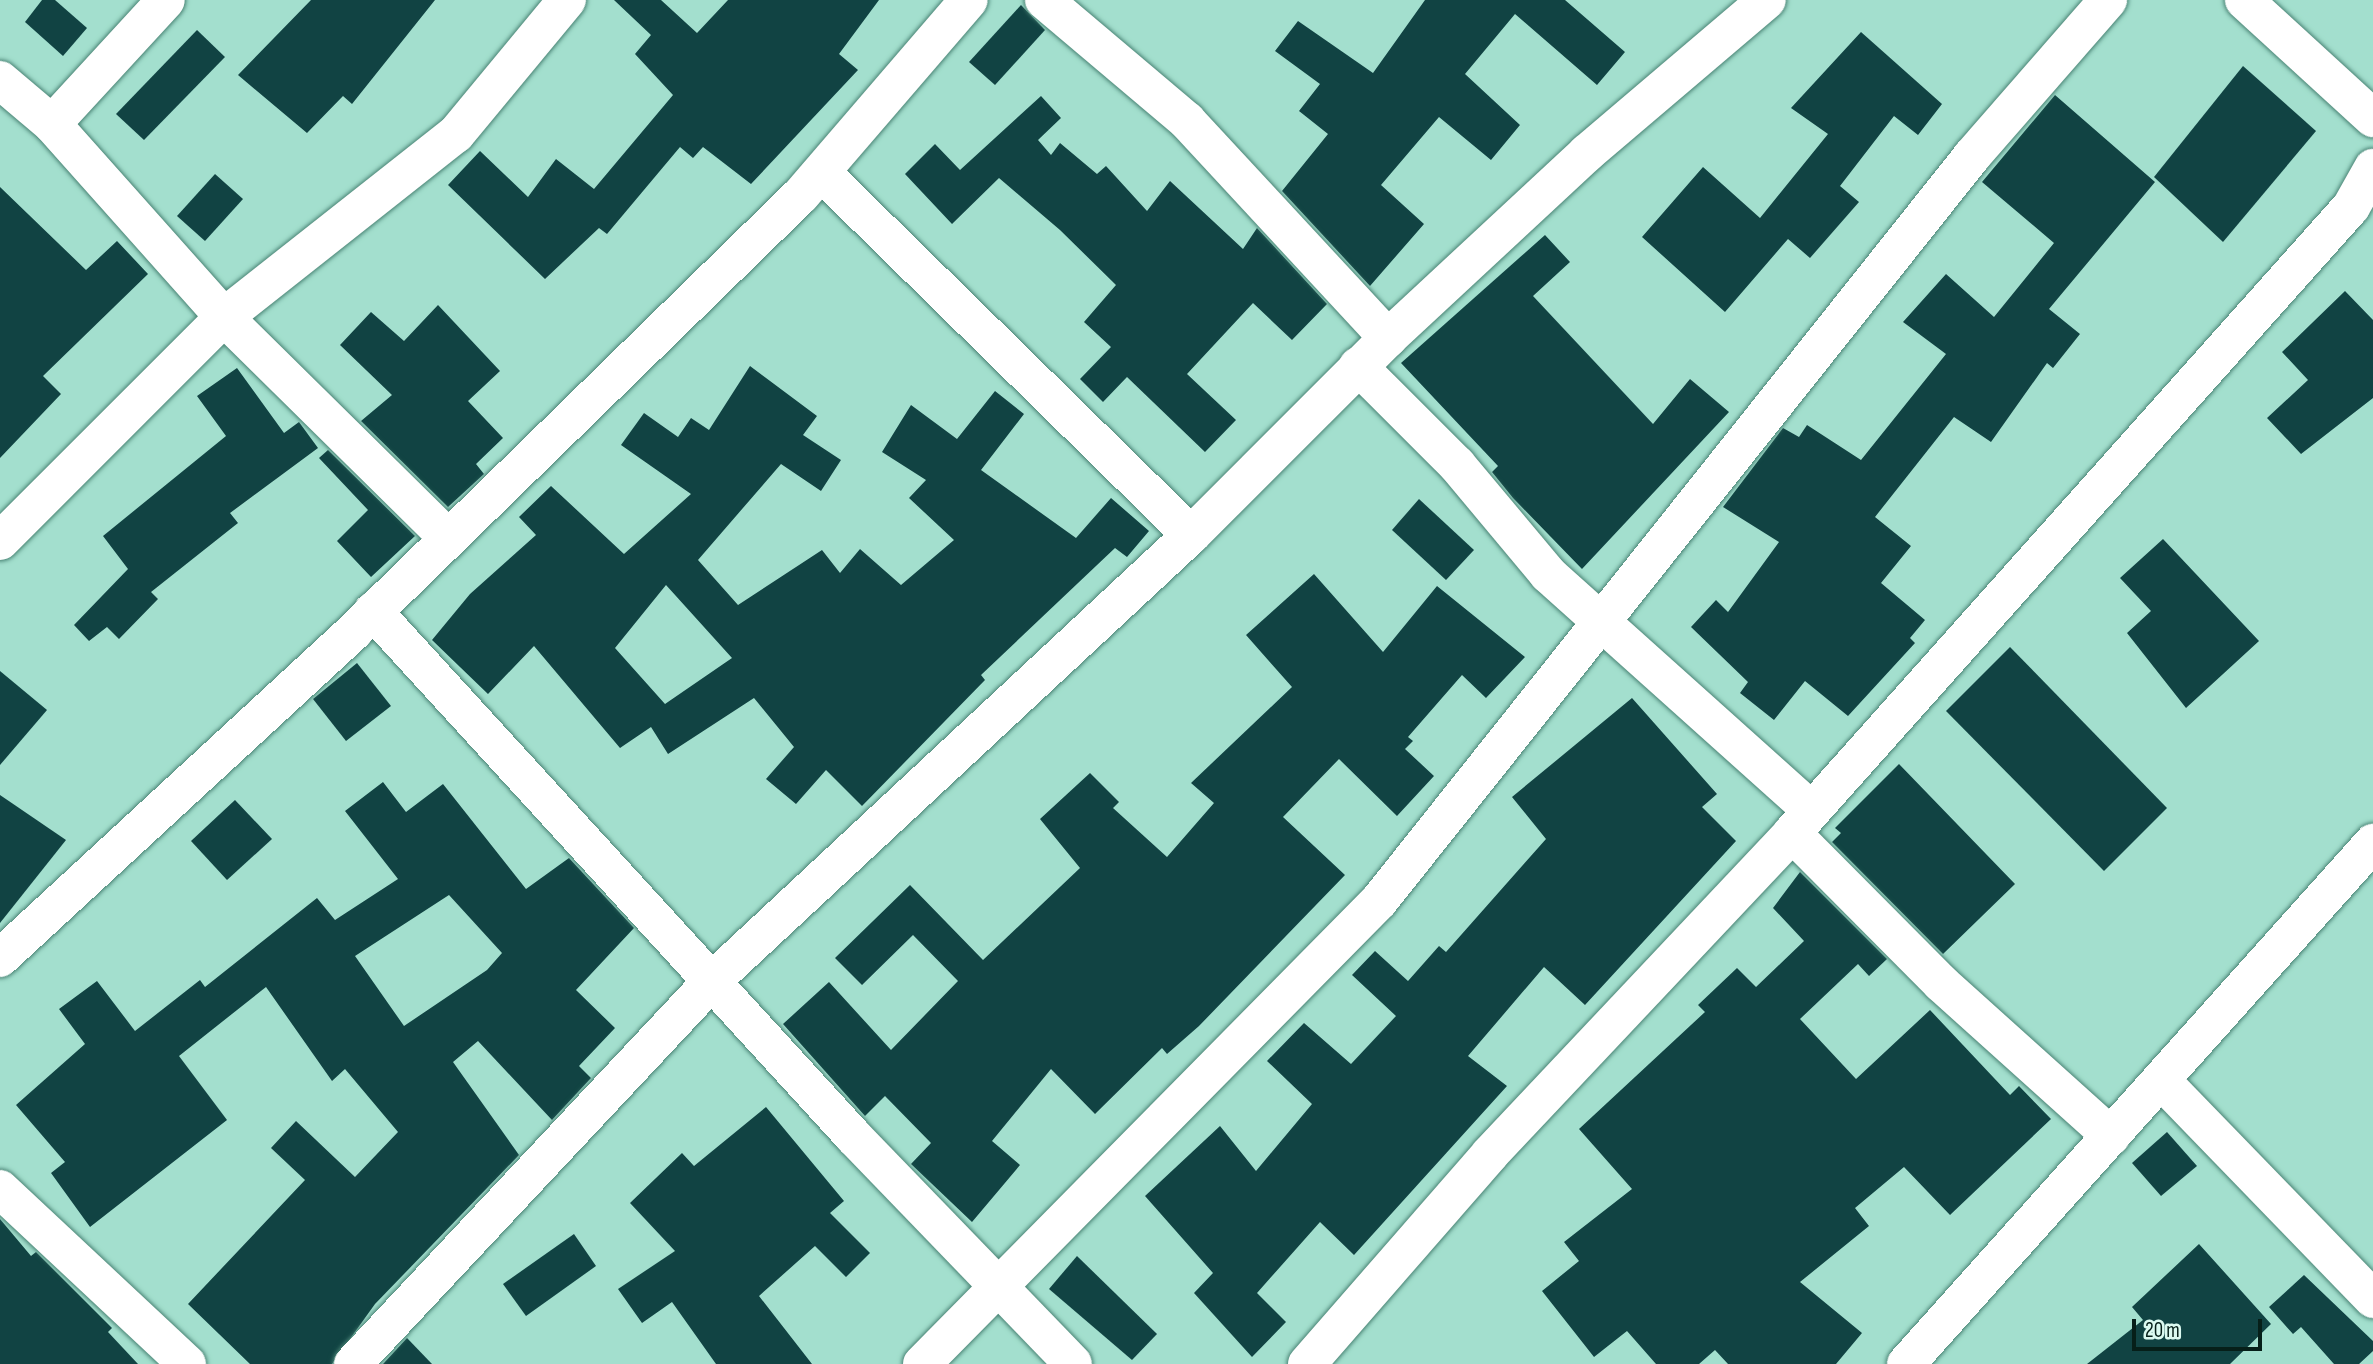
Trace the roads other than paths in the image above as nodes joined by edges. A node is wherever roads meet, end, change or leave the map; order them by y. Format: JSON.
{"nodes":[{"id":1,"x":166,"y":0,"type":"edge"},
{"id":2,"x":568,"y":0,"type":"edge"},
{"id":3,"x":969,"y":0,"type":"edge"},
{"id":4,"x":1044,"y":0,"type":"edge"},
{"id":5,"x":1767,"y":0,"type":"edge"},
{"id":6,"x":2108,"y":0,"type":"edge"},
{"id":7,"x":2244,"y":0,"type":"edge"},
{"id":8,"x":0,"y":80,"type":"edge"},
{"id":9,"x":2373,"y":118,"type":"edge"},
{"id":10,"x":52,"y":124,"type":"junction"},
{"id":11,"x":2373,"y":168,"type":"edge"},
{"id":12,"x":821,"y":172,"type":"junction"},
{"id":13,"x":224,"y":317,"type":"junction"},
{"id":14,"x":1388,"y":338,"type":"junction"},
{"id":15,"x":1358,"y":366,"type":"junction"},
{"id":16,"x":1191,"y":535,"type":"junction"},
{"id":17,"x":448,"y":538,"type":"junction"},
{"id":18,"x":0,"y":541,"type":"edge"},
{"id":19,"x":373,"y":611,"type":"junction"},
{"id":20,"x":1600,"y":621,"type":"junction"},
{"id":21,"x":1802,"y":821,"type":"junction"},
{"id":22,"x":2373,"y":843,"type":"edge"},
{"id":23,"x":0,"y":958,"type":"edge"},
{"id":24,"x":711,"y":982,"type":"junction"},
{"id":25,"x":2161,"y":1080,"type":"junction"},
{"id":26,"x":2111,"y":1136,"type":"junction"},
{"id":27,"x":0,"y":1189,"type":"edge"},
{"id":28,"x":1001,"y":1286,"type":"junction"},
{"id":29,"x":2373,"y":1299,"type":"edge"},
{"id":30,"x":187,"y":1364,"type":"edge"},
{"id":31,"x":353,"y":1364,"type":"edge"},
{"id":32,"x":922,"y":1364,"type":"edge"},
{"id":33,"x":1073,"y":1364,"type":"edge"},
{"id":34,"x":1307,"y":1364,"type":"edge"},
{"id":35,"x":1906,"y":1364,"type":"edge"}],
"edges":[{"from":1,"to":10,"type":"street"},
{"from":2,"to":13,"type":"street"},
{"from":3,"to":12,"type":"street"},
{"from":4,"to":14,"type":"street"},
{"from":5,"to":14,"type":"street"},
{"from":6,"to":20,"type":"street"},
{"from":7,"to":9,"type":"street"},
{"from":8,"to":10,"type":"street"},
{"from":10,"to":13,"type":"street"},
{"from":11,"to":21,"type":"street"},
{"from":12,"to":16,"type":"street"},
{"from":12,"to":17,"type":"street"},
{"from":13,"to":17,"type":"street"},
{"from":13,"to":18,"type":"street"},
{"from":14,"to":15,"type":"street"},
{"from":15,"to":16,"type":"street"},
{"from":15,"to":20,"type":"street"},
{"from":16,"to":24,"type":"street"},
{"from":17,"to":19,"type":"street"},
{"from":19,"to":23,"type":"street"},
{"from":19,"to":24,"type":"street"},
{"from":20,"to":21,"type":"street"},
{"from":20,"to":28,"type":"street"},
{"from":21,"to":26,"type":"street"},
{"from":21,"to":34,"type":"street"},
{"from":22,"to":25,"type":"street"},
{"from":24,"to":28,"type":"street"},
{"from":24,"to":31,"type":"street"},
{"from":25,"to":26,"type":"street"},
{"from":25,"to":29,"type":"street"},
{"from":26,"to":35,"type":"street"},
{"from":27,"to":30,"type":"street"},
{"from":28,"to":32,"type":"street"},
{"from":28,"to":33,"type":"street"}]}
